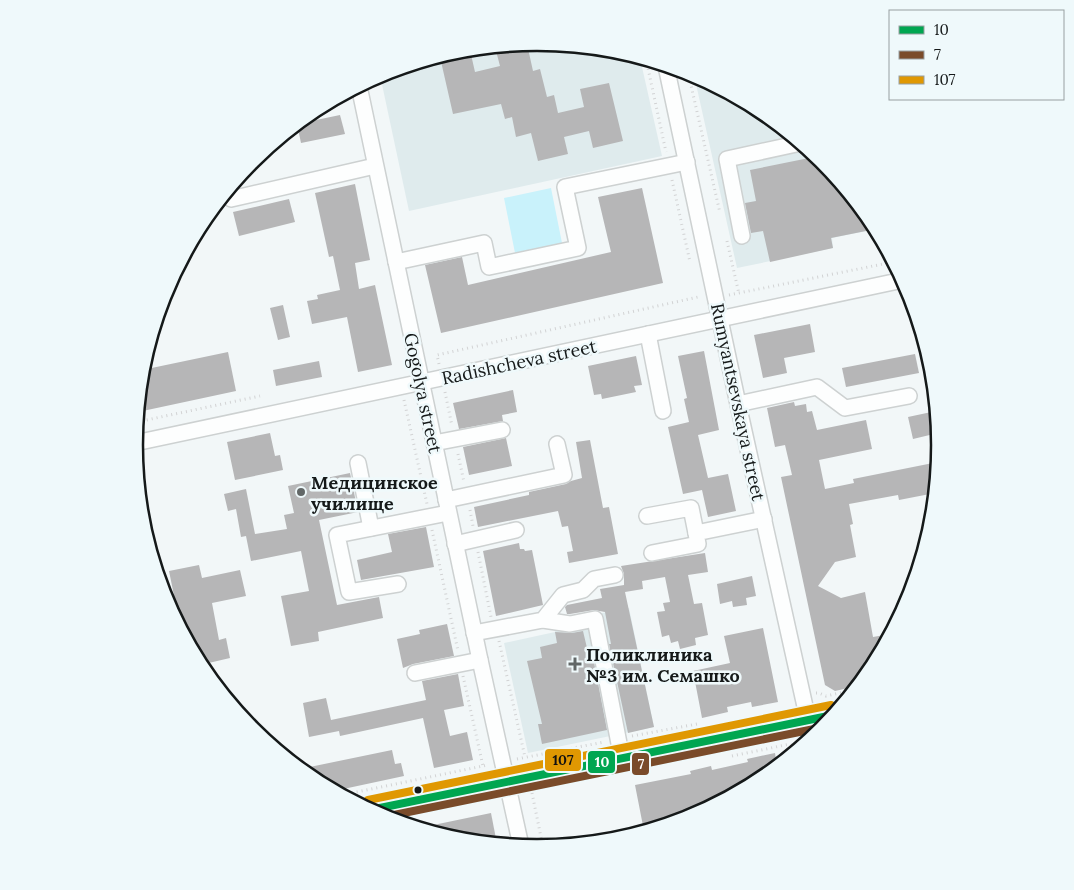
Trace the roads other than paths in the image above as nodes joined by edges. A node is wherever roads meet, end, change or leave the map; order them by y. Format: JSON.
{"nodes":[{"id":1,"x":668,"y":73,"type":"edge"},
{"id":2,"x":360,"y":94,"type":"edge"},
{"id":3,"x":792,"y":145,"type":"edge"},
{"id":4,"x":687,"y":162,"type":"junction"},
{"id":5,"x":375,"y":166,"type":"junction"},
{"id":6,"x":231,"y":199,"type":"dead end"},
{"id":7,"x":742,"y":236,"type":"dead end"},
{"id":8,"x":396,"y":262,"type":"junction"},
{"id":9,"x":895,"y":282,"type":"edge"},
{"id":10,"x":720,"y":318,"type":"junction"},
{"id":11,"x":648,"y":334,"type":"junction"},
{"id":12,"x":421,"y":383,"type":"junction"},
{"id":13,"x":909,"y":396,"type":"dead end"},
{"id":14,"x":738,"y":404,"type":"junction"},
{"id":15,"x":663,"y":411,"type":"dead end"},
{"id":16,"x":502,"y":430,"type":"dead end"},
{"id":17,"x":143,"y":441,"type":"edge"},
{"id":18,"x":434,"y":443,"type":"junction"},
{"id":19,"x":557,"y":444,"type":"dead end"},
{"id":20,"x":358,"y":463,"type":"dead end"},
{"id":21,"x":447,"y":506,"type":"junction"},
{"id":22,"x":647,"y":516,"type":"dead end"},
{"id":23,"x":764,"y":519,"type":"junction"},
{"id":24,"x":371,"y":528,"type":"junction"},
{"id":25,"x":516,"y":530,"type":"dead end"},
{"id":26,"x":696,"y":532,"type":"junction"},
{"id":27,"x":455,"y":544,"type":"junction"},
{"id":28,"x":652,"y":553,"type":"dead end"},
{"id":29,"x":616,"y":575,"type":"dead end"},
{"id":30,"x":398,"y":584,"type":"dead end"},
{"id":31,"x":543,"y":620,"type":"junction"},
{"id":32,"x":474,"y":633,"type":"junction"},
{"id":33,"x":480,"y":660,"type":"junction"},
{"id":34,"x":415,"y":673,"type":"dead end"},
{"id":35,"x":809,"y":729,"type":"edge"},
{"id":36,"x":810,"y":729,"type":"edge"},
{"id":37,"x":622,"y":759,"type":"junction"},
{"id":38,"x":507,"y":783,"type":"junction"},
{"id":39,"x":383,"y":807,"type":"edge"},
{"id":40,"x":519,"y":838,"type":"edge"}],
"edges":[{"from":1,"to":4,"type":"street","name":"Rumyantsevskaya street"},
{"from":2,"to":5,"type":"street","name":"Gogolya street"},
{"from":3,"to":7,"type":"street"},
{"from":4,"to":8,"type":"street"},
{"from":4,"to":10,"type":"street","name":"Rumyantsevskaya street"},
{"from":5,"to":6,"type":"street"},
{"from":5,"to":8,"type":"street","name":"Gogolya street"},
{"from":8,"to":12,"type":"street","name":"Gogolya street"},
{"from":9,"to":10,"type":"street","name":"Radishcheva street"},
{"from":10,"to":11,"type":"street","name":"Radishcheva street"},
{"from":10,"to":14,"type":"street","name":"Rumyantsevskaya street"},
{"from":11,"to":12,"type":"street","name":"Radishcheva street"},
{"from":11,"to":15,"type":"street"},
{"from":12,"to":17,"type":"street","name":"Radishcheva street"},
{"from":12,"to":18,"type":"street","name":"Gogolya street"},
{"from":13,"to":14,"type":"street"},
{"from":14,"to":23,"type":"street","name":"Rumyantsevskaya street"},
{"from":16,"to":18,"type":"street"},
{"from":18,"to":21,"type":"street","name":"Gogolya street"},
{"from":19,"to":21,"type":"street"},
{"from":20,"to":24,"type":"street"},
{"from":21,"to":24,"type":"street"},
{"from":21,"to":27,"type":"street","name":"Gogolya street"},
{"from":22,"to":26,"type":"street"},
{"from":23,"to":26,"type":"street"},
{"from":23,"to":36,"type":"street","name":"Rumyantsevskaya street"},
{"from":24,"to":30,"type":"street"},
{"from":25,"to":27,"type":"street"},
{"from":26,"to":28,"type":"street"},
{"from":27,"to":32,"type":"street","name":"Gogolya street"},
{"from":29,"to":31,"type":"street"},
{"from":31,"to":32,"type":"street"},
{"from":31,"to":37,"type":"street"},
{"from":32,"to":33,"type":"street","name":"Gogolya street"},
{"from":33,"to":34,"type":"street"},
{"from":33,"to":38,"type":"street","name":"Gogolya street"},
{"from":35,"to":37,"type":"main road"},
{"from":37,"to":38,"type":"main road"},
{"from":38,"to":39,"type":"main road"},
{"from":38,"to":40,"type":"street","name":"Gogolya street"}]}
